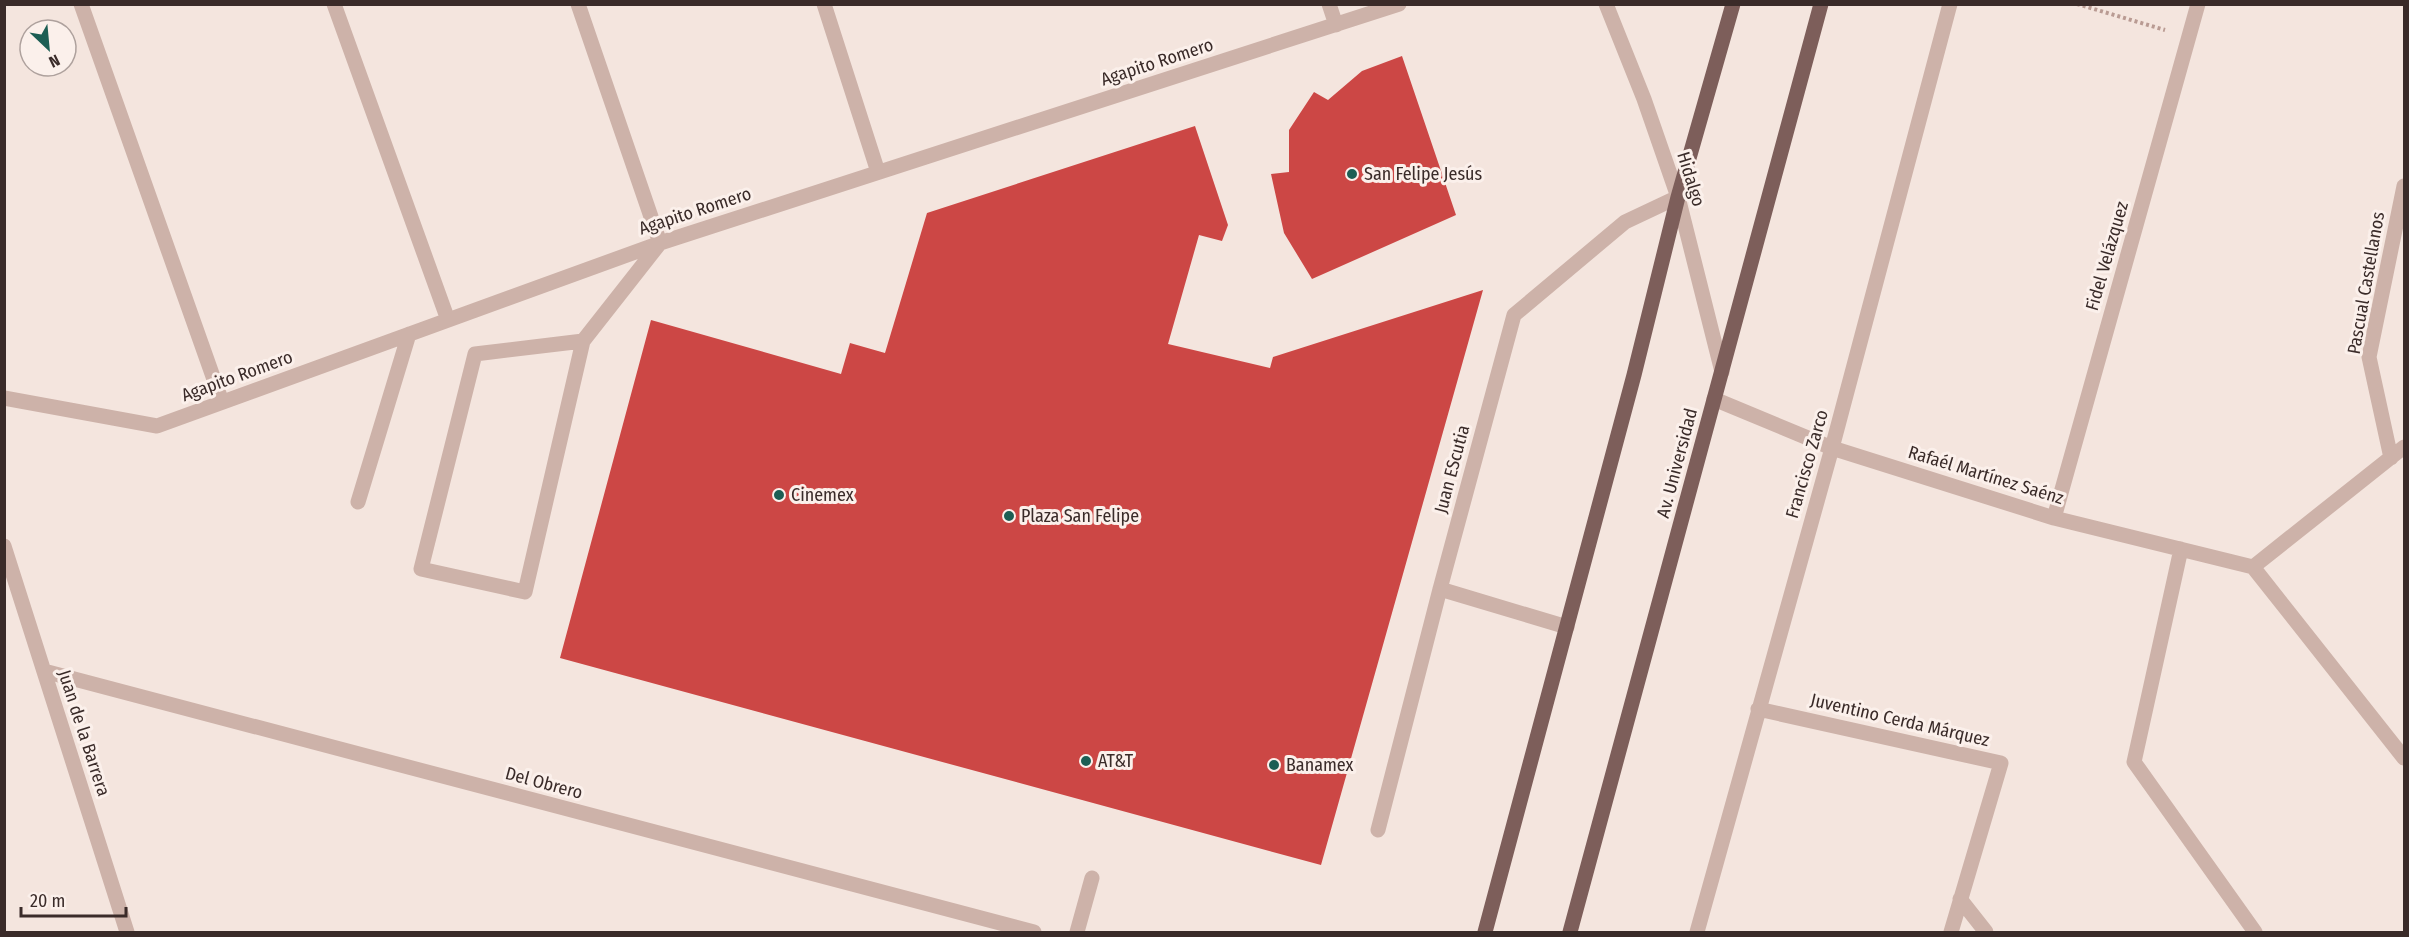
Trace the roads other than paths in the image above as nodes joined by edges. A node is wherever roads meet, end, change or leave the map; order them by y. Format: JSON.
{"nodes":[{"id":1,"x":81,"y":4,"type":"edge"},
{"id":2,"x":334,"y":4,"type":"edge"},
{"id":3,"x":578,"y":4,"type":"edge"},
{"id":4,"x":824,"y":4,"type":"edge"},
{"id":5,"x":1329,"y":4,"type":"edge"},
{"id":6,"x":1399,"y":4,"type":"edge"},
{"id":7,"x":1606,"y":4,"type":"edge"},
{"id":8,"x":1733,"y":4,"type":"edge"},
{"id":9,"x":1821,"y":4,"type":"edge"},
{"id":10,"x":1950,"y":4,"type":"edge"},
{"id":11,"x":2198,"y":4,"type":"edge"},
{"id":12,"x":1336,"y":25,"type":"junction"},
{"id":13,"x":878,"y":172,"type":"junction"},
{"id":14,"x":2404,"y":186,"type":"edge"},
{"id":15,"x":1678,"y":197,"type":"junction"},
{"id":16,"x":660,"y":243,"type":"junction"},
{"id":17,"x":448,"y":320,"type":"junction"},
{"id":18,"x":409,"y":334,"type":"junction"},
{"id":19,"x":583,"y":341,"type":"junction"},
{"id":20,"x":1722,"y":372,"type":"junction"},
{"id":21,"x":4,"y":398,"type":"edge"},
{"id":22,"x":1714,"y":399,"type":"junction"},
{"id":23,"x":222,"y":402,"type":"junction"},
{"id":24,"x":2404,"y":447,"type":"edge"},
{"id":25,"x":1832,"y":448,"type":"junction"},
{"id":26,"x":2391,"y":458,"type":"junction"},
{"id":27,"x":358,"y":502,"type":"dead end"},
{"id":28,"x":2054,"y":518,"type":"junction"},
{"id":29,"x":4,"y":546,"type":"edge"},
{"id":30,"x":2181,"y":549,"type":"junction"},
{"id":31,"x":2253,"y":567,"type":"junction"},
{"id":32,"x":1440,"y":589,"type":"junction"},
{"id":33,"x":1567,"y":627,"type":"junction"},
{"id":34,"x":44,"y":671,"type":"junction"},
{"id":35,"x":1758,"y":709,"type":"junction"},
{"id":36,"x":2401,"y":747,"type":"edge"},
{"id":37,"x":1378,"y":830,"type":"dead end"},
{"id":38,"x":1092,"y":878,"type":"dead end"},
{"id":39,"x":1960,"y":899,"type":"junction"},
{"id":40,"x":127,"y":933,"type":"edge"},
{"id":41,"x":1034,"y":933,"type":"edge"},
{"id":42,"x":1077,"y":933,"type":"edge"},
{"id":43,"x":1485,"y":933,"type":"edge"},
{"id":44,"x":1569,"y":933,"type":"edge"},
{"id":45,"x":1697,"y":933,"type":"edge"},
{"id":46,"x":1951,"y":933,"type":"edge"},
{"id":47,"x":1986,"y":933,"type":"edge"},
{"id":48,"x":2256,"y":933,"type":"edge"}],
"edges":[{"from":1,"to":23,"type":"street"},
{"from":2,"to":17,"type":"street"},
{"from":3,"to":16,"type":"street"},
{"from":4,"to":13,"type":"street"},
{"from":5,"to":12,"type":"street"},
{"from":6,"to":12,"type":"street","name":"Agapito Romero"},
{"from":7,"to":15,"type":"street","name":"Hidalgo"},
{"from":8,"to":15,"type":"main road"},
{"from":9,"to":20,"type":"main road","name":"Av. Universidad"},
{"from":10,"to":25,"type":"street","name":"Francisco Zarco"},
{"from":11,"to":28,"type":"street","name":"Fidel Velázquez"},
{"from":12,"to":13,"type":"street","name":"Agapito Romero"},
{"from":13,"to":16,"type":"street","name":"Agapito Romero"},
{"from":14,"to":26,"type":"street","name":"Pascual Castellanos"},
{"from":15,"to":20,"type":"street","name":"Hidalgo"},
{"from":15,"to":32,"type":"street","name":"Juan EScutia"},
{"from":15,"to":33,"type":"main road"},
{"from":16,"to":17,"type":"street","name":"Agapito Romero"},
{"from":16,"to":19,"type":"street"},
{"from":17,"to":18,"type":"street","name":"Agapito Romero"},
{"from":18,"to":23,"type":"street","name":"Agapito Romero"},
{"from":18,"to":27,"type":"street"},
{"from":19,"to":19,"type":"street"},
{"from":20,"to":22,"type":"main road","name":"Av. Universidad"},
{"from":21,"to":23,"type":"street","name":"Agapito Romero"},
{"from":22,"to":25,"type":"street","name":"Rafaél Martínez Saénz"},
{"from":22,"to":44,"type":"main road","name":"Av. Universidad"},
{"from":24,"to":26,"type":"street"},
{"from":25,"to":28,"type":"street","name":"Rafaél Martínez Saénz"},
{"from":25,"to":35,"type":"street","name":"Francisco Zarco"},
{"from":26,"to":31,"type":"street"},
{"from":28,"to":30,"type":"street","name":"Rafaél Martínez Saénz"},
{"from":29,"to":34,"type":"street","name":"Juan de la Barrera"},
{"from":30,"to":31,"type":"street","name":"Rafaél Martínez Saénz"},
{"from":30,"to":48,"type":"street"},
{"from":31,"to":36,"type":"street"},
{"from":32,"to":33,"type":"street"},
{"from":32,"to":37,"type":"street","name":"Juan EScutia"},
{"from":33,"to":43,"type":"main road"},
{"from":34,"to":40,"type":"street","name":"Juan de la Barrera"},
{"from":34,"to":41,"type":"street","name":"Del Obrero"},
{"from":35,"to":39,"type":"street","name":"Juventino Cerda Márquez"},
{"from":35,"to":45,"type":"street","name":"Francisco Zarco"},
{"from":38,"to":42,"type":"street"},
{"from":39,"to":46,"type":"street"},
{"from":39,"to":47,"type":"street"}]}
